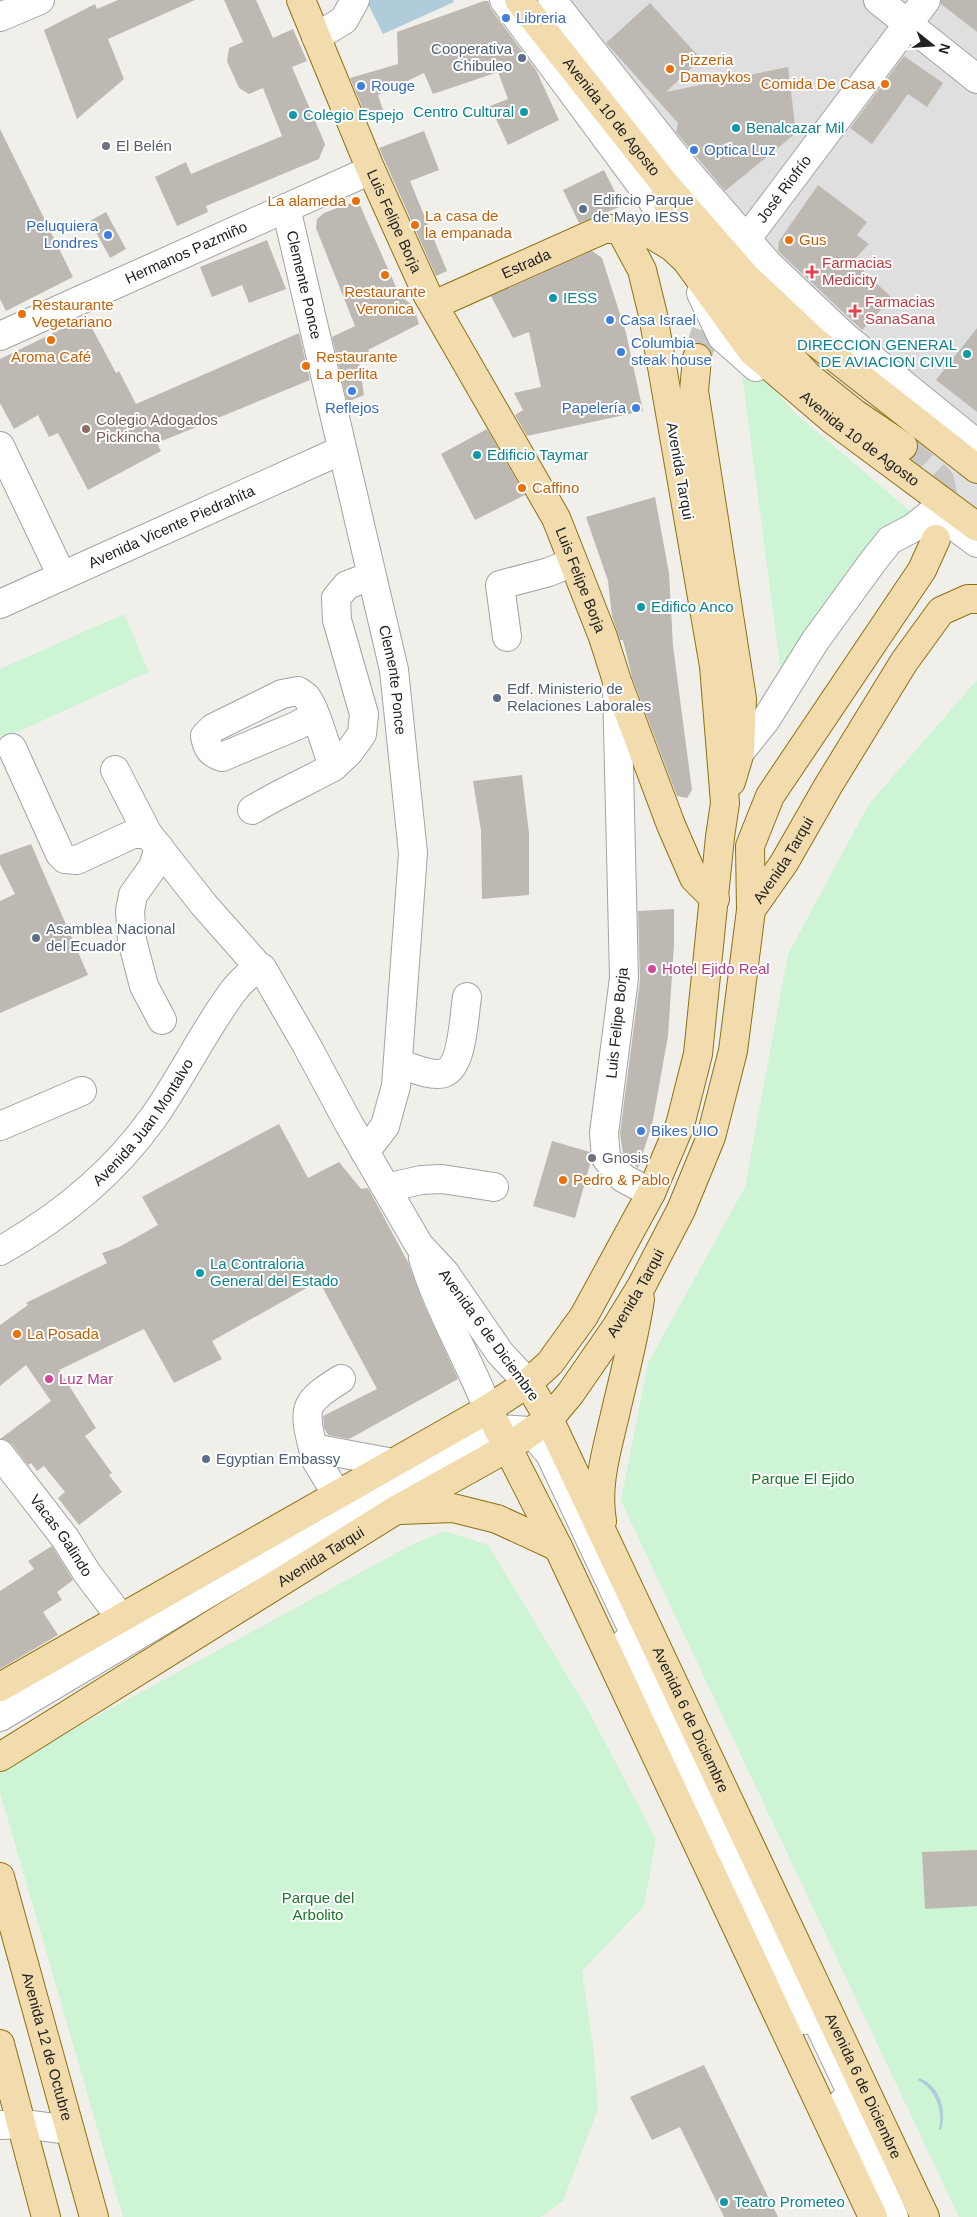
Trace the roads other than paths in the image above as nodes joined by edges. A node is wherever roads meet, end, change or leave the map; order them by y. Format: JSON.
{"nodes":[{"id":1,"x":40,"y":0,"type":"edge"},
{"id":2,"x":301,"y":0,"type":"edge"},
{"id":3,"x":355,"y":0,"type":"edge"},
{"id":4,"x":504,"y":0,"type":"edge"},
{"id":5,"x":519,"y":0,"type":"edge"},
{"id":6,"x":552,"y":0,"type":"edge"},
{"id":7,"x":878,"y":0,"type":"edge"},
{"id":8,"x":926,"y":0,"type":"edge"},
{"id":9,"x":0,"y":16,"type":"edge"},
{"id":10,"x":908,"y":26,"type":"junction"},
{"id":11,"x":316,"y":37,"type":"junction"},
{"id":12,"x":977,"y":79,"type":"edge"},
{"id":13,"x":371,"y":170,"type":"junction"},
{"id":14,"x":664,"y":182,"type":"junction"},
{"id":15,"x":286,"y":208,"type":"junction"},
{"id":16,"x":620,"y":229,"type":"junction"},
{"id":17,"x":751,"y":233,"type":"dead end"},
{"id":18,"x":686,"y":260,"type":"junction"},
{"id":19,"x":434,"y":305,"type":"junction"},
{"id":20,"x":0,"y":336,"type":"edge"},
{"id":21,"x":697,"y":358,"type":"tunnel mouth"},
{"id":22,"x":0,"y":446,"type":"edge"},
{"id":23,"x":903,"y":446,"type":"tunnel mouth"},
{"id":24,"x":342,"y":450,"type":"junction"},
{"id":25,"x":973,"y":450,"type":"edge"},
{"id":26,"x":934,"y":511,"type":"junction"},
{"id":27,"x":977,"y":527,"type":"edge"},
{"id":28,"x":936,"y":539,"type":"tunnel mouth"},
{"id":29,"x":977,"y":543,"type":"edge"},
{"id":30,"x":573,"y":562,"type":"junction"},
{"id":31,"x":62,"y":576,"type":"junction"},
{"id":32,"x":371,"y":576,"type":"junction"},
{"id":33,"x":977,"y":599,"type":"edge"},
{"id":34,"x":0,"y":604,"type":"edge"},
{"id":35,"x":507,"y":637,"type":"dead end"},
{"id":36,"x":617,"y":681,"type":"junction"},
{"id":37,"x":315,"y":716,"type":"dead end"},
{"id":38,"x":12,"y":748,"type":"dead end"},
{"id":39,"x":740,"y":752,"type":"junction"},
{"id":40,"x":333,"y":767,"type":"junction"},
{"id":41,"x":115,"y":770,"type":"dead end"},
{"id":42,"x":726,"y":803,"type":"junction"},
{"id":43,"x":252,"y":810,"type":"dead end"},
{"id":44,"x":154,"y":840,"type":"junction"},
{"id":45,"x":715,"y":900,"type":"junction"},
{"id":46,"x":751,"y":910,"type":"junction"},
{"id":47,"x":258,"y":966,"type":"junction"},
{"id":48,"x":467,"y":997,"type":"dead end"},
{"id":49,"x":162,"y":1020,"type":"dead end"},
{"id":50,"x":398,"y":1063,"type":"junction"},
{"id":51,"x":82,"y":1091,"type":"dead end"},
{"id":52,"x":0,"y":1126,"type":"edge"},
{"id":53,"x":365,"y":1152,"type":"junction"},
{"id":54,"x":494,"y":1187,"type":"dead end"},
{"id":55,"x":386,"y":1188,"type":"junction"},
{"id":56,"x":651,"y":1193,"type":"junction"},
{"id":57,"x":419,"y":1245,"type":"junction"},
{"id":58,"x":0,"y":1251,"type":"edge"},
{"id":59,"x":642,"y":1286,"type":"junction"},
{"id":60,"x":341,"y":1378,"type":"dead end"},
{"id":61,"x":528,"y":1383,"type":"junction"},
{"id":62,"x":540,"y":1425,"type":"junction"},
{"id":63,"x":499,"y":1428,"type":"junction"},
{"id":64,"x":313,"y":1448,"type":"junction"},
{"id":65,"x":0,"y":1454,"type":"edge"},
{"id":66,"x":392,"y":1463,"type":"junction"},
{"id":67,"x":337,"y":1495,"type":"junction"},
{"id":68,"x":396,"y":1510,"type":"junction"},
{"id":69,"x":606,"y":1542,"type":"junction"},
{"id":70,"x":558,"y":1547,"type":"junction"},
{"id":71,"x":121,"y":1618,"type":"junction"},
{"id":72,"x":0,"y":1687,"type":"edge"},
{"id":73,"x":0,"y":1717,"type":"edge"},
{"id":74,"x":0,"y":1738,"type":"edge"},
{"id":75,"x":0,"y":1757,"type":"edge"},
{"id":76,"x":2,"y":1890,"type":"edge"},
{"id":77,"x":0,"y":2044,"type":"edge"},
{"id":78,"x":11,"y":2124,"type":"edge"},
{"id":79,"x":70,"y":2130,"type":"junction"},
{"id":80,"x":42,"y":2216,"type":"edge"},
{"id":81,"x":94,"y":2217,"type":"edge"},
{"id":82,"x":873,"y":2217,"type":"edge"},
{"id":83,"x":894,"y":2217,"type":"edge"},
{"id":84,"x":912,"y":2217,"type":"edge"},
{"id":85,"x":924,"y":2217,"type":"edge"}],
"edges":[{"from":1,"to":9,"type":"street"},
{"from":2,"to":11,"type":"main road","name":"Luis Felipe Borja"},
{"from":3,"to":11,"type":"street"},
{"from":4,"to":18,"type":"street"},
{"from":5,"to":14,"type":"main road","name":"Avenida 10 de Agosto"},
{"from":6,"to":25,"type":"street"},
{"from":7,"to":10,"type":"street"},
{"from":8,"to":10,"type":"street","name":"José Riofrío"},
{"from":10,"to":12,"type":"street"},
{"from":10,"to":17,"type":"street","name":"José Riofrío"},
{"from":11,"to":13,"type":"main road","name":"Luis Felipe Borja"},
{"from":13,"to":15,"type":"street","name":"Hermanos Pazmiño"},
{"from":13,"to":19,"type":"main road","name":"Luis Felipe Borja"},
{"from":14,"to":23,"type":"main road"},
{"from":14,"to":25,"type":"main road","name":"Avenida 10 de Agosto"},
{"from":15,"to":20,"type":"street","name":"Hermanos Pazmiño"},
{"from":15,"to":24,"type":"street","name":"Clemente Ponce"},
{"from":16,"to":18,"type":"main road","name":"Avenida 10 de Agosto"},
{"from":16,"to":19,"type":"main road","name":"Estrada"},
{"from":16,"to":42,"type":"main road","name":"Avenida Tarqui"},
{"from":18,"to":26,"type":"street"},
{"from":18,"to":27,"type":"main road","name":"Avenida 10 de Agosto"},
{"from":19,"to":30,"type":"main road","name":"Luis Felipe Borja"},
{"from":21,"to":39,"type":"main road"},
{"from":22,"to":31,"type":"street"},
{"from":24,"to":31,"type":"street","name":"Avenida Vicente Piedrahíta"},
{"from":24,"to":32,"type":"street","name":"Clemente Ponce"},
{"from":26,"to":29,"type":"street"},
{"from":26,"to":39,"type":"street"},
{"from":28,"to":46,"type":"main road"},
{"from":30,"to":35,"type":"street"},
{"from":30,"to":36,"type":"main road","name":"Luis Felipe Borja"},
{"from":31,"to":34,"type":"street","name":"Avenida Vicente Piedrahíta"},
{"from":32,"to":40,"type":"street"},
{"from":32,"to":50,"type":"street","name":"Clemente Ponce"},
{"from":33,"to":46,"type":"main road","name":"Avenida Tarqui"},
{"from":36,"to":45,"type":"main road"},
{"from":36,"to":56,"type":"street","name":"Luis Felipe Borja"},
{"from":37,"to":40,"type":"street"},
{"from":38,"to":44,"type":"street"},
{"from":39,"to":42,"type":"main road"},
{"from":40,"to":43,"type":"street"},
{"from":41,"to":44,"type":"street","name":"Avenida 6 de Diciembre"},
{"from":42,"to":45,"type":"main road","name":"Avenida Tarqui"},
{"from":44,"to":47,"type":"street","name":"Avenida 6 de Diciembre"},
{"from":44,"to":49,"type":"street"},
{"from":45,"to":46,"type":"main road"},
{"from":45,"to":56,"type":"main road","name":"Avenida Tarqui"},
{"from":46,"to":59,"type":"main road","name":"Avenida Tarqui"},
{"from":47,"to":53,"type":"street","name":"Avenida 6 de Diciembre"},
{"from":47,"to":58,"type":"street","name":"Avenida Juan Montalvo"},
{"from":48,"to":50,"type":"street"},
{"from":50,"to":53,"type":"street","name":"Clemente Ponce"},
{"from":51,"to":52,"type":"street"},
{"from":53,"to":55,"type":"street","name":"Avenida 6 de Diciembre"},
{"from":54,"to":55,"type":"street"},
{"from":55,"to":57,"type":"street","name":"Avenida 6 de Diciembre"},
{"from":56,"to":61,"type":"main road","name":"Avenida Tarqui"},
{"from":57,"to":61,"type":"street","name":"Avenida 6 de Diciembre"},
{"from":57,"to":63,"type":"street","name":"Avenida 6 de Diciembre"},
{"from":59,"to":62,"type":"main road","name":"Avenida Tarqui"},
{"from":59,"to":69,"type":"main road"},
{"from":60,"to":64,"type":"street"},
{"from":61,"to":62,"type":"main road","name":"Avenida 6 de Diciembre"},
{"from":61,"to":63,"type":"main road","name":"Avenida Tarqui"},
{"from":62,"to":63,"type":"main road","name":"Avenida Tarqui"},
{"from":62,"to":69,"type":"main road","name":"Avenida 6 de Diciembre"},
{"from":62,"to":84,"type":"street"},
{"from":63,"to":66,"type":"main road","name":"Avenida Tarqui"},
{"from":63,"to":68,"type":"main road","name":"Avenida Tarqui"},
{"from":63,"to":70,"type":"main road","name":"Avenida 6 de Diciembre"},
{"from":63,"to":73,"type":"street"},
{"from":63,"to":74,"type":"street"},
{"from":63,"to":83,"type":"street"},
{"from":64,"to":66,"type":"street"},
{"from":64,"to":67,"type":"street"},
{"from":65,"to":71,"type":"street","name":"Vacas Galindo"},
{"from":66,"to":67,"type":"main road","name":"Avenida Tarqui"},
{"from":67,"to":71,"type":"main road","name":"Avenida Tarqui"},
{"from":68,"to":70,"type":"main road"},
{"from":68,"to":75,"type":"main road","name":"Avenida Tarqui"},
{"from":69,"to":85,"type":"main road","name":"Avenida 6 de Diciembre"},
{"from":70,"to":82,"type":"main road","name":"Avenida 6 de Diciembre"},
{"from":71,"to":72,"type":"main road","name":"Avenida Tarqui"},
{"from":76,"to":79,"type":"main road","name":"Avenida 12 de Octubre"},
{"from":77,"to":78,"type":"main road"},
{"from":78,"to":79,"type":"street"},
{"from":78,"to":80,"type":"main road"},
{"from":79,"to":81,"type":"main road","name":"Avenida 12 de Octubre"}]}
